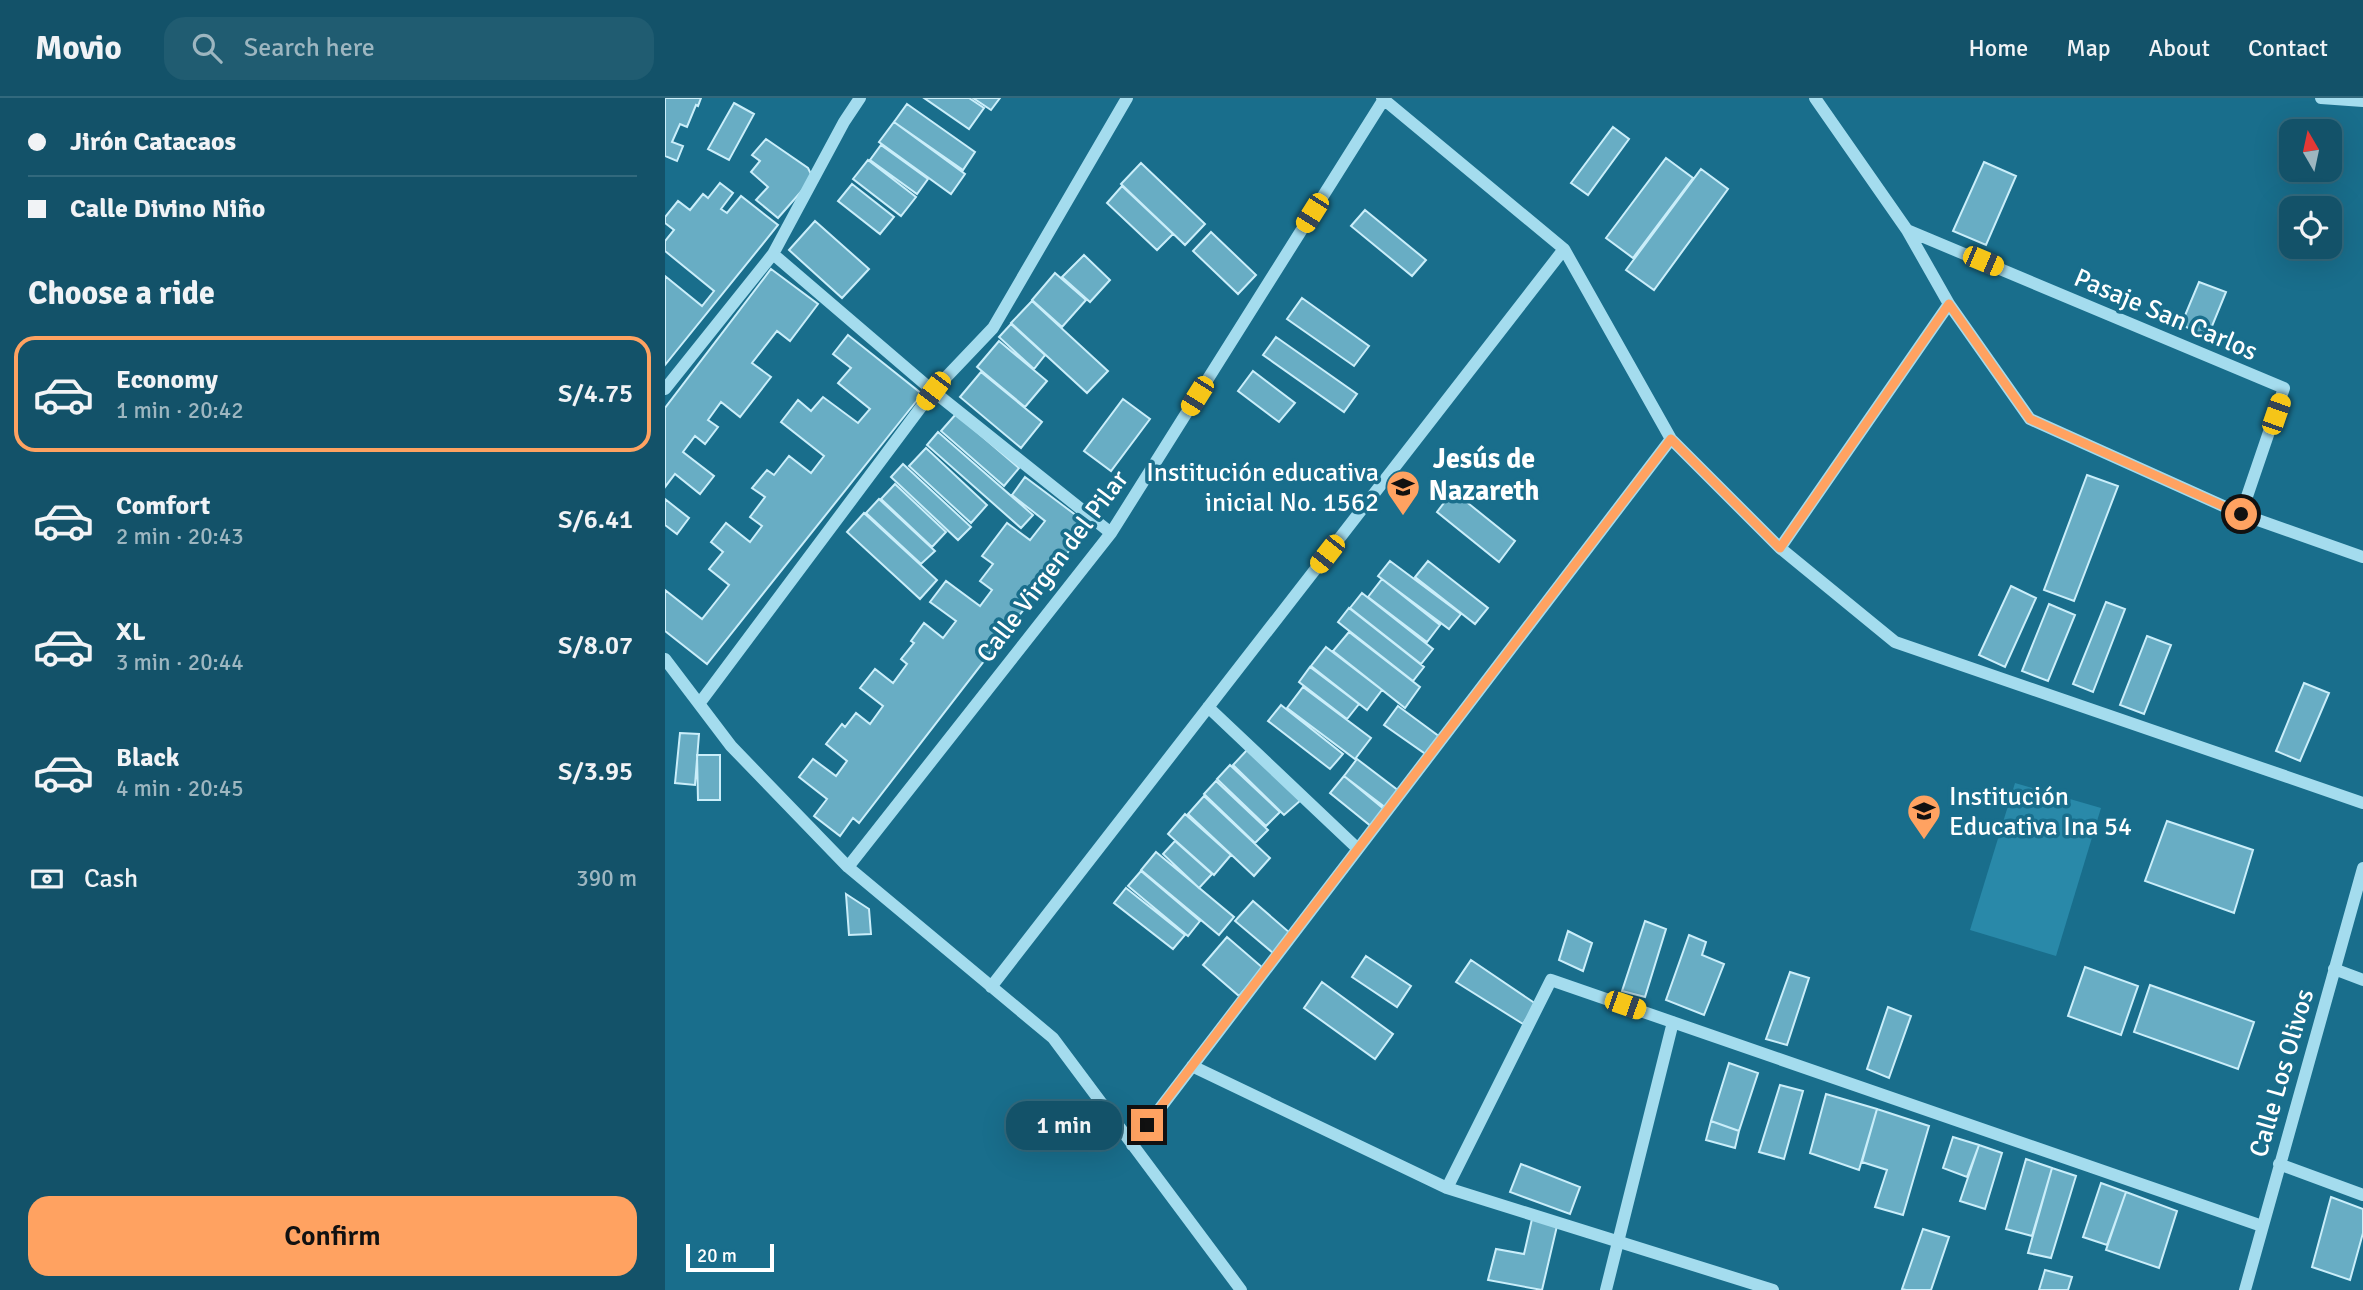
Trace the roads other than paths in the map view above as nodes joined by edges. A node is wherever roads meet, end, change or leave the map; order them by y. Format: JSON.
{"nodes":[{"id":1,"x":860,"y":98,"type":"edge"},
{"id":2,"x":1127,"y":98,"type":"edge"},
{"id":3,"x":1815,"y":98,"type":"edge"},
{"id":4,"x":2321,"y":98,"type":"edge"},
{"id":5,"x":1383,"y":99,"type":"edge"},
{"id":6,"x":2363,"y":101,"type":"edge"},
{"id":7,"x":1907,"y":230,"type":"junction"},
{"id":8,"x":1564,"y":249,"type":"junction"},
{"id":9,"x":773,"y":254,"type":"junction"},
{"id":10,"x":1949,"y":304,"type":"junction"},
{"id":11,"x":665,"y":389,"type":"edge"},
{"id":12,"x":933,"y":391,"type":"junction"},
{"id":13,"x":1671,"y":439,"type":"junction"},
{"id":14,"x":2241,"y":514,"type":"junction"},
{"id":15,"x":1111,"y":533,"type":"junction"},
{"id":16,"x":1780,"y":548,"type":"junction"},
{"id":17,"x":2363,"y":556,"type":"edge"},
{"id":18,"x":665,"y":659,"type":"edge"},
{"id":19,"x":699,"y":704,"type":"junction"},
{"id":20,"x":1208,"y":707,"type":"junction"},
{"id":21,"x":2363,"y":803,"type":"edge"},
{"id":22,"x":1358,"y":849,"type":"junction"},
{"id":23,"x":848,"y":867,"type":"junction"},
{"id":24,"x":2363,"y":868,"type":"edge"},
{"id":25,"x":2334,"y":969,"type":"junction"},
{"id":26,"x":2363,"y":980,"type":"edge"},
{"id":27,"x":991,"y":987,"type":"junction"},
{"id":28,"x":1673,"y":1022,"type":"junction"},
{"id":29,"x":1192,"y":1066,"type":"junction"},
{"id":30,"x":1132,"y":1144,"type":"junction"},
{"id":31,"x":2279,"y":1164,"type":"junction"},
{"id":32,"x":1447,"y":1188,"type":"junction"},
{"id":33,"x":2363,"y":1195,"type":"edge"},
{"id":34,"x":2262,"y":1226,"type":"junction"},
{"id":35,"x":1618,"y":1241,"type":"junction"},
{"id":36,"x":1241,"y":1290,"type":"edge"},
{"id":37,"x":1606,"y":1290,"type":"edge"},
{"id":38,"x":1773,"y":1290,"type":"edge"},
{"id":39,"x":2245,"y":1290,"type":"edge"}],
"edges":[{"from":1,"to":9,"type":"street"},
{"from":2,"to":12,"type":"street"},
{"from":3,"to":7,"type":"street"},
{"from":4,"to":6,"type":"street"},
{"from":5,"to":8,"type":"street"},
{"from":5,"to":15,"type":"street","name":"Calle Virgen del Pilar"},
{"from":7,"to":10,"type":"street"},
{"from":7,"to":14,"type":"street","name":"Pasaje San Carlos"},
{"from":8,"to":13,"type":"street"},
{"from":8,"to":20,"type":"street"},
{"from":9,"to":11,"type":"street"},
{"from":9,"to":12,"type":"street"},
{"from":10,"to":14,"type":"street"},
{"from":10,"to":16,"type":"street"},
{"from":12,"to":15,"type":"street"},
{"from":12,"to":19,"type":"street"},
{"from":13,"to":16,"type":"street"},
{"from":13,"to":22,"type":"street"},
{"from":14,"to":17,"type":"street"},
{"from":15,"to":23,"type":"street","name":"Calle Virgen del Pilar"},
{"from":16,"to":21,"type":"street"},
{"from":18,"to":19,"type":"street"},
{"from":19,"to":23,"type":"street"},
{"from":20,"to":22,"type":"street"},
{"from":20,"to":27,"type":"street"},
{"from":22,"to":29,"type":"street"},
{"from":23,"to":27,"type":"street"},
{"from":24,"to":25,"type":"street","name":"Calle Los Olivos"},
{"from":25,"to":26,"type":"street"},
{"from":25,"to":31,"type":"street","name":"Calle Los Olivos"},
{"from":27,"to":30,"type":"street"},
{"from":28,"to":32,"type":"street"},
{"from":28,"to":34,"type":"street"},
{"from":28,"to":35,"type":"street"},
{"from":29,"to":30,"type":"street"},
{"from":29,"to":32,"type":"street"},
{"from":30,"to":36,"type":"street"},
{"from":31,"to":33,"type":"street"},
{"from":31,"to":34,"type":"street","name":"Calle Los Olivos"},
{"from":32,"to":35,"type":"street"},
{"from":34,"to":39,"type":"street","name":"Calle Los Olivos"},
{"from":35,"to":37,"type":"street"},
{"from":35,"to":38,"type":"street"}]}
